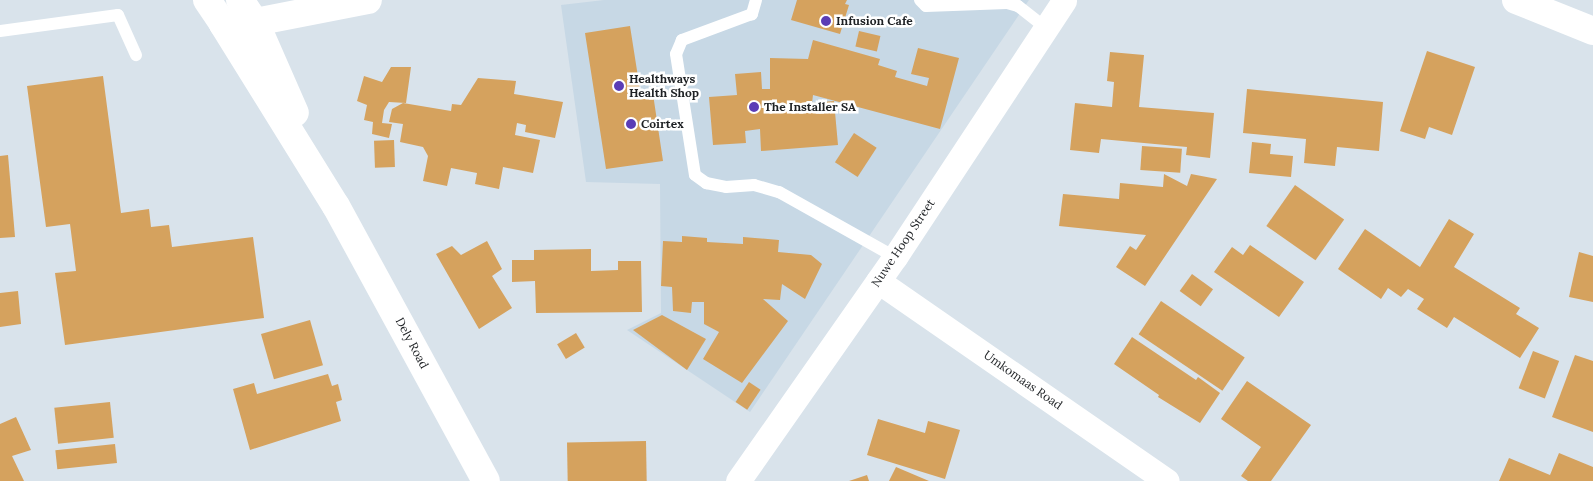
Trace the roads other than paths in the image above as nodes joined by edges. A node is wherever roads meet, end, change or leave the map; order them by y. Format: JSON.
{"nodes":[{"id":1,"x":207,"y":0,"type":"edge"},
{"id":2,"x":240,"y":0,"type":"edge"},
{"id":3,"x":368,"y":0,"type":"edge"},
{"id":4,"x":756,"y":0,"type":"edge"},
{"id":5,"x":920,"y":0,"type":"edge"},
{"id":6,"x":1516,"y":0,"type":"edge"},
{"id":7,"x":1064,"y":1,"type":"edge"},
{"id":8,"x":255,"y":22,"type":"junction"},
{"id":9,"x":223,"y":24,"type":"junction"},
{"id":10,"x":1046,"y":28,"type":"junction"},
{"id":11,"x":0,"y":31,"type":"edge"},
{"id":12,"x":1593,"y":31,"type":"edge"},
{"id":13,"x":136,"y":55,"type":"dead end"},
{"id":14,"x":336,"y":206,"type":"junction"},
{"id":15,"x":895,"y":257,"type":"junction"},
{"id":16,"x":878,"y":280,"type":"junction"},
{"id":17,"x":486,"y":481,"type":"edge"},
{"id":18,"x":738,"y":481,"type":"edge"},
{"id":19,"x":1167,"y":481,"type":"edge"}],
"edges":[{"from":1,"to":9,"type":"street","name":"Dely Road"},
{"from":2,"to":8,"type":"street","name":"Dely Road"},
{"from":3,"to":8,"type":"street"},
{"from":4,"to":15,"type":"lane"},
{"from":5,"to":10,"type":"lane"},
{"from":6,"to":12,"type":"street"},
{"from":7,"to":10,"type":"street","name":"Nuwe Hoop Street"},
{"from":8,"to":9,"type":"street"},
{"from":8,"to":14,"type":"street","name":"Dely Road"},
{"from":9,"to":14,"type":"street","name":"Dely Road"},
{"from":10,"to":15,"type":"street","name":"Nuwe Hoop Street"},
{"from":11,"to":13,"type":"lane"},
{"from":14,"to":17,"type":"street","name":"Dely Road"},
{"from":15,"to":16,"type":"street","name":"Nuwe Hoop Street"},
{"from":16,"to":18,"type":"street","name":"Nuwe Hoop Street"},
{"from":16,"to":19,"type":"street","name":"Umkomaas Road"}]}
